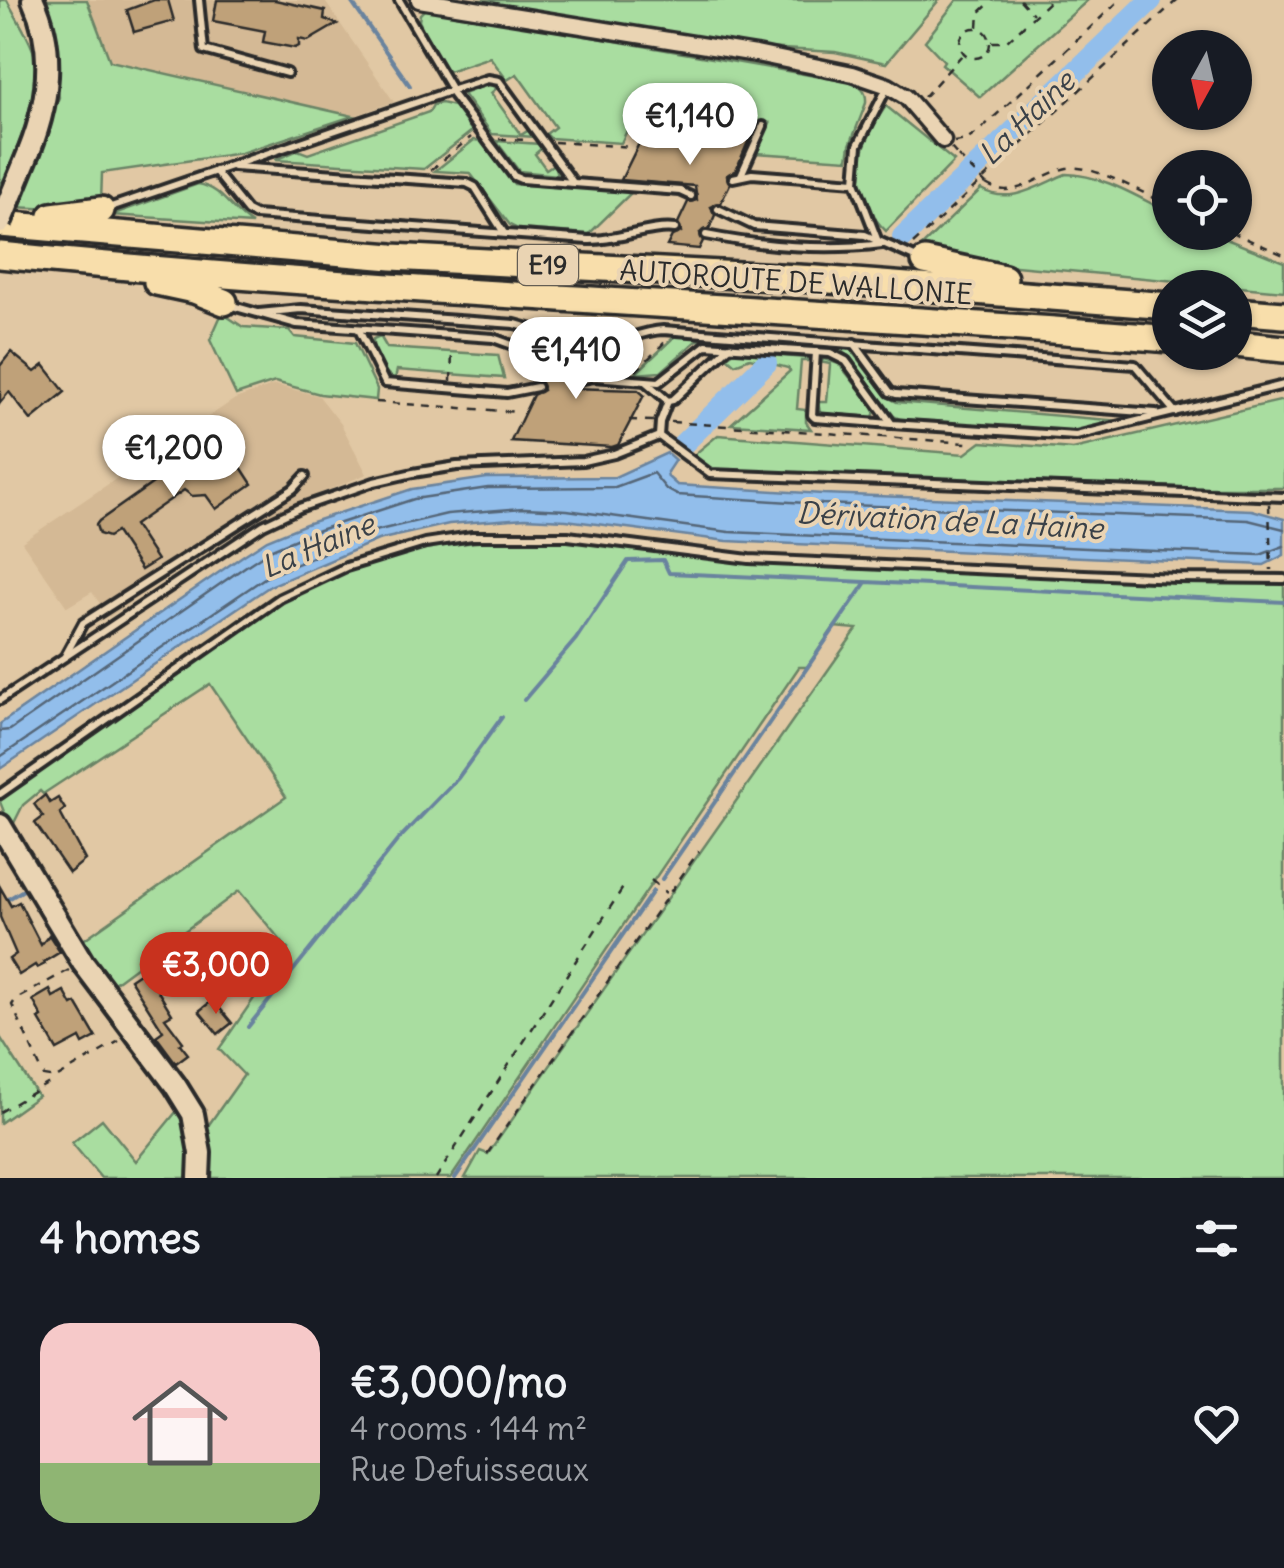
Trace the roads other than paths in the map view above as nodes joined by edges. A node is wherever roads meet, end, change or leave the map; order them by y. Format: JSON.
{"nodes":[{"id":1,"x":32,"y":0,"type":"edge"},
{"id":2,"x":199,"y":0,"type":"edge"},
{"id":3,"x":399,"y":0,"type":"edge"},
{"id":4,"x":419,"y":0,"type":"edge"},
{"id":5,"x":287,"y":73,"type":"dead end"},
{"id":6,"x":888,"y":86,"type":"junction"},
{"id":7,"x":451,"y":91,"type":"junction"},
{"id":8,"x":763,"y":126,"type":"dead end"},
{"id":9,"x":943,"y":140,"type":"road end"},
{"id":10,"x":228,"y":166,"type":"junction"},
{"id":11,"x":214,"y":171,"type":"junction"},
{"id":12,"x":573,"y":182,"type":"junction"},
{"id":13,"x":855,"y":182,"type":"junction"},
{"id":14,"x":692,"y":193,"type":"dead end"},
{"id":15,"x":718,"y":209,"type":"dead end"},
{"id":16,"x":101,"y":210,"type":"joint"},
{"id":17,"x":0,"y":214,"type":"edge"},
{"id":18,"x":0,"y":224,"type":"edge"},
{"id":19,"x":675,"y":230,"type":"dead end"},
{"id":20,"x":505,"y":234,"type":"junction"},
{"id":21,"x":706,"y":236,"type":"dead end"},
{"id":22,"x":880,"y":242,"type":"junction"},
{"id":23,"x":918,"y":253,"type":"joint"},
{"id":24,"x":0,"y":255,"type":"edge"},
{"id":25,"x":104,"y":265,"type":"junction"},
{"id":26,"x":1096,"y":299,"type":"junction"},
{"id":27,"x":224,"y":302,"type":"joint"},
{"id":28,"x":1152,"y":304,"type":"edge"},
{"id":29,"x":252,"y":313,"type":"junction"},
{"id":30,"x":1252,"y":313,"type":"edge"},
{"id":31,"x":1284,"y":316,"type":"edge"},
{"id":32,"x":359,"y":330,"type":"junction"},
{"id":33,"x":561,"y":337,"type":"dead end"},
{"id":34,"x":1152,"y":337,"type":"edge"},
{"id":35,"x":854,"y":342,"type":"junction"},
{"id":36,"x":591,"y":345,"type":"dead end"},
{"id":37,"x":730,"y":346,"type":"junction"},
{"id":38,"x":1252,"y":346,"type":"edge"},
{"id":39,"x":1284,"y":349,"type":"edge"},
{"id":40,"x":816,"y":352,"type":"junction"},
{"id":41,"x":550,"y":359,"type":"dead end"},
{"id":42,"x":578,"y":370,"type":"dead end"},
{"id":43,"x":594,"y":377,"type":"junction"},
{"id":44,"x":574,"y":381,"type":"dead end"},
{"id":45,"x":645,"y":381,"type":"junction"},
{"id":46,"x":1284,"y":385,"type":"edge"},
{"id":47,"x":537,"y":388,"type":"dead end"},
{"id":48,"x":668,"y":401,"type":"junction"},
{"id":49,"x":1170,"y":413,"type":"junction"},
{"id":50,"x":892,"y":424,"type":"junction"},
{"id":51,"x":662,"y":437,"type":"junction"},
{"id":52,"x":305,"y":476,"type":"dead end"},
{"id":53,"x":1284,"y":497,"type":"edge"},
{"id":54,"x":1284,"y":579,"type":"edge"},
{"id":55,"x":64,"y":657,"type":"junction"},
{"id":56,"x":0,"y":700,"type":"edge"},
{"id":57,"x":0,"y":794,"type":"edge"},
{"id":58,"x":0,"y":824,"type":"edge"},
{"id":59,"x":199,"y":1178,"type":"edge"}],
"edges":[{"from":1,"to":18,"type":"street","bridge":true},
{"from":2,"to":5,"type":"lane"},
{"from":3,"to":7,"type":"lane"},
{"from":4,"to":6,"type":"street"},
{"from":6,"to":9,"type":"street"},
{"from":6,"to":13,"type":"lane"},
{"from":7,"to":10,"type":"lane"},
{"from":7,"to":12,"type":"lane"},
{"from":7,"to":12,"type":"lane"},
{"from":8,"to":13,"type":"lane"},
{"from":10,"to":11,"type":"lane"},
{"from":10,"to":20,"type":"lane"},
{"from":11,"to":16,"type":"lane"},
{"from":11,"to":20,"type":"lane"},
{"from":12,"to":14,"type":"lane"},
{"from":13,"to":22,"type":"lane"},
{"from":15,"to":22,"type":"lane"},
{"from":16,"to":17,"type":"highway"},
{"from":18,"to":26,"type":"highway","name":"AUTOROUTE DE WALLONIE","number":"E19"},
{"from":19,"to":20,"type":"lane"},
{"from":21,"to":22,"type":"lane"},
{"from":22,"to":23,"type":"lane"},
{"from":23,"to":26,"type":"highway"},
{"from":24,"to":25,"type":"highway","name":"AUTOROUTE DE WALLONIE","number":"E19"},
{"from":25,"to":27,"type":"highway"},
{"from":25,"to":34,"type":"highway","name":"AUTOROUTE DE WALLONIE","number":"E19"},
{"from":26,"to":28,"type":"highway","name":"AUTOROUTE DE WALLONIE","number":"E19"},
{"from":27,"to":29,"type":"lane"},
{"from":29,"to":32,"type":"lane"},
{"from":29,"to":33,"type":"lane"},
{"from":30,"to":31,"type":"highway"},
{"from":32,"to":41,"type":"lane"},
{"from":32,"to":47,"type":"lane"},
{"from":35,"to":36,"type":"lane"},
{"from":35,"to":49,"type":"lane"},
{"from":35,"to":49,"type":"lane"},
{"from":37,"to":40,"type":"lane"},
{"from":37,"to":45,"type":"lane"},
{"from":37,"to":48,"type":"lane"},
{"from":38,"to":39,"type":"highway"},
{"from":40,"to":50,"type":"lane"},
{"from":40,"to":50,"type":"lane"},
{"from":42,"to":43,"type":"lane"},
{"from":43,"to":44,"type":"lane"},
{"from":43,"to":45,"type":"lane"},
{"from":45,"to":48,"type":"lane"},
{"from":46,"to":49,"type":"lane"},
{"from":48,"to":51,"type":"lane"},
{"from":49,"to":50,"type":"lane"},
{"from":51,"to":53,"type":"lane"},
{"from":51,"to":55,"type":"lane"},
{"from":52,"to":55,"type":"lane"},
{"from":54,"to":57,"type":"lane"},
{"from":55,"to":56,"type":"lane"},
{"from":58,"to":59,"type":"street"}]}
